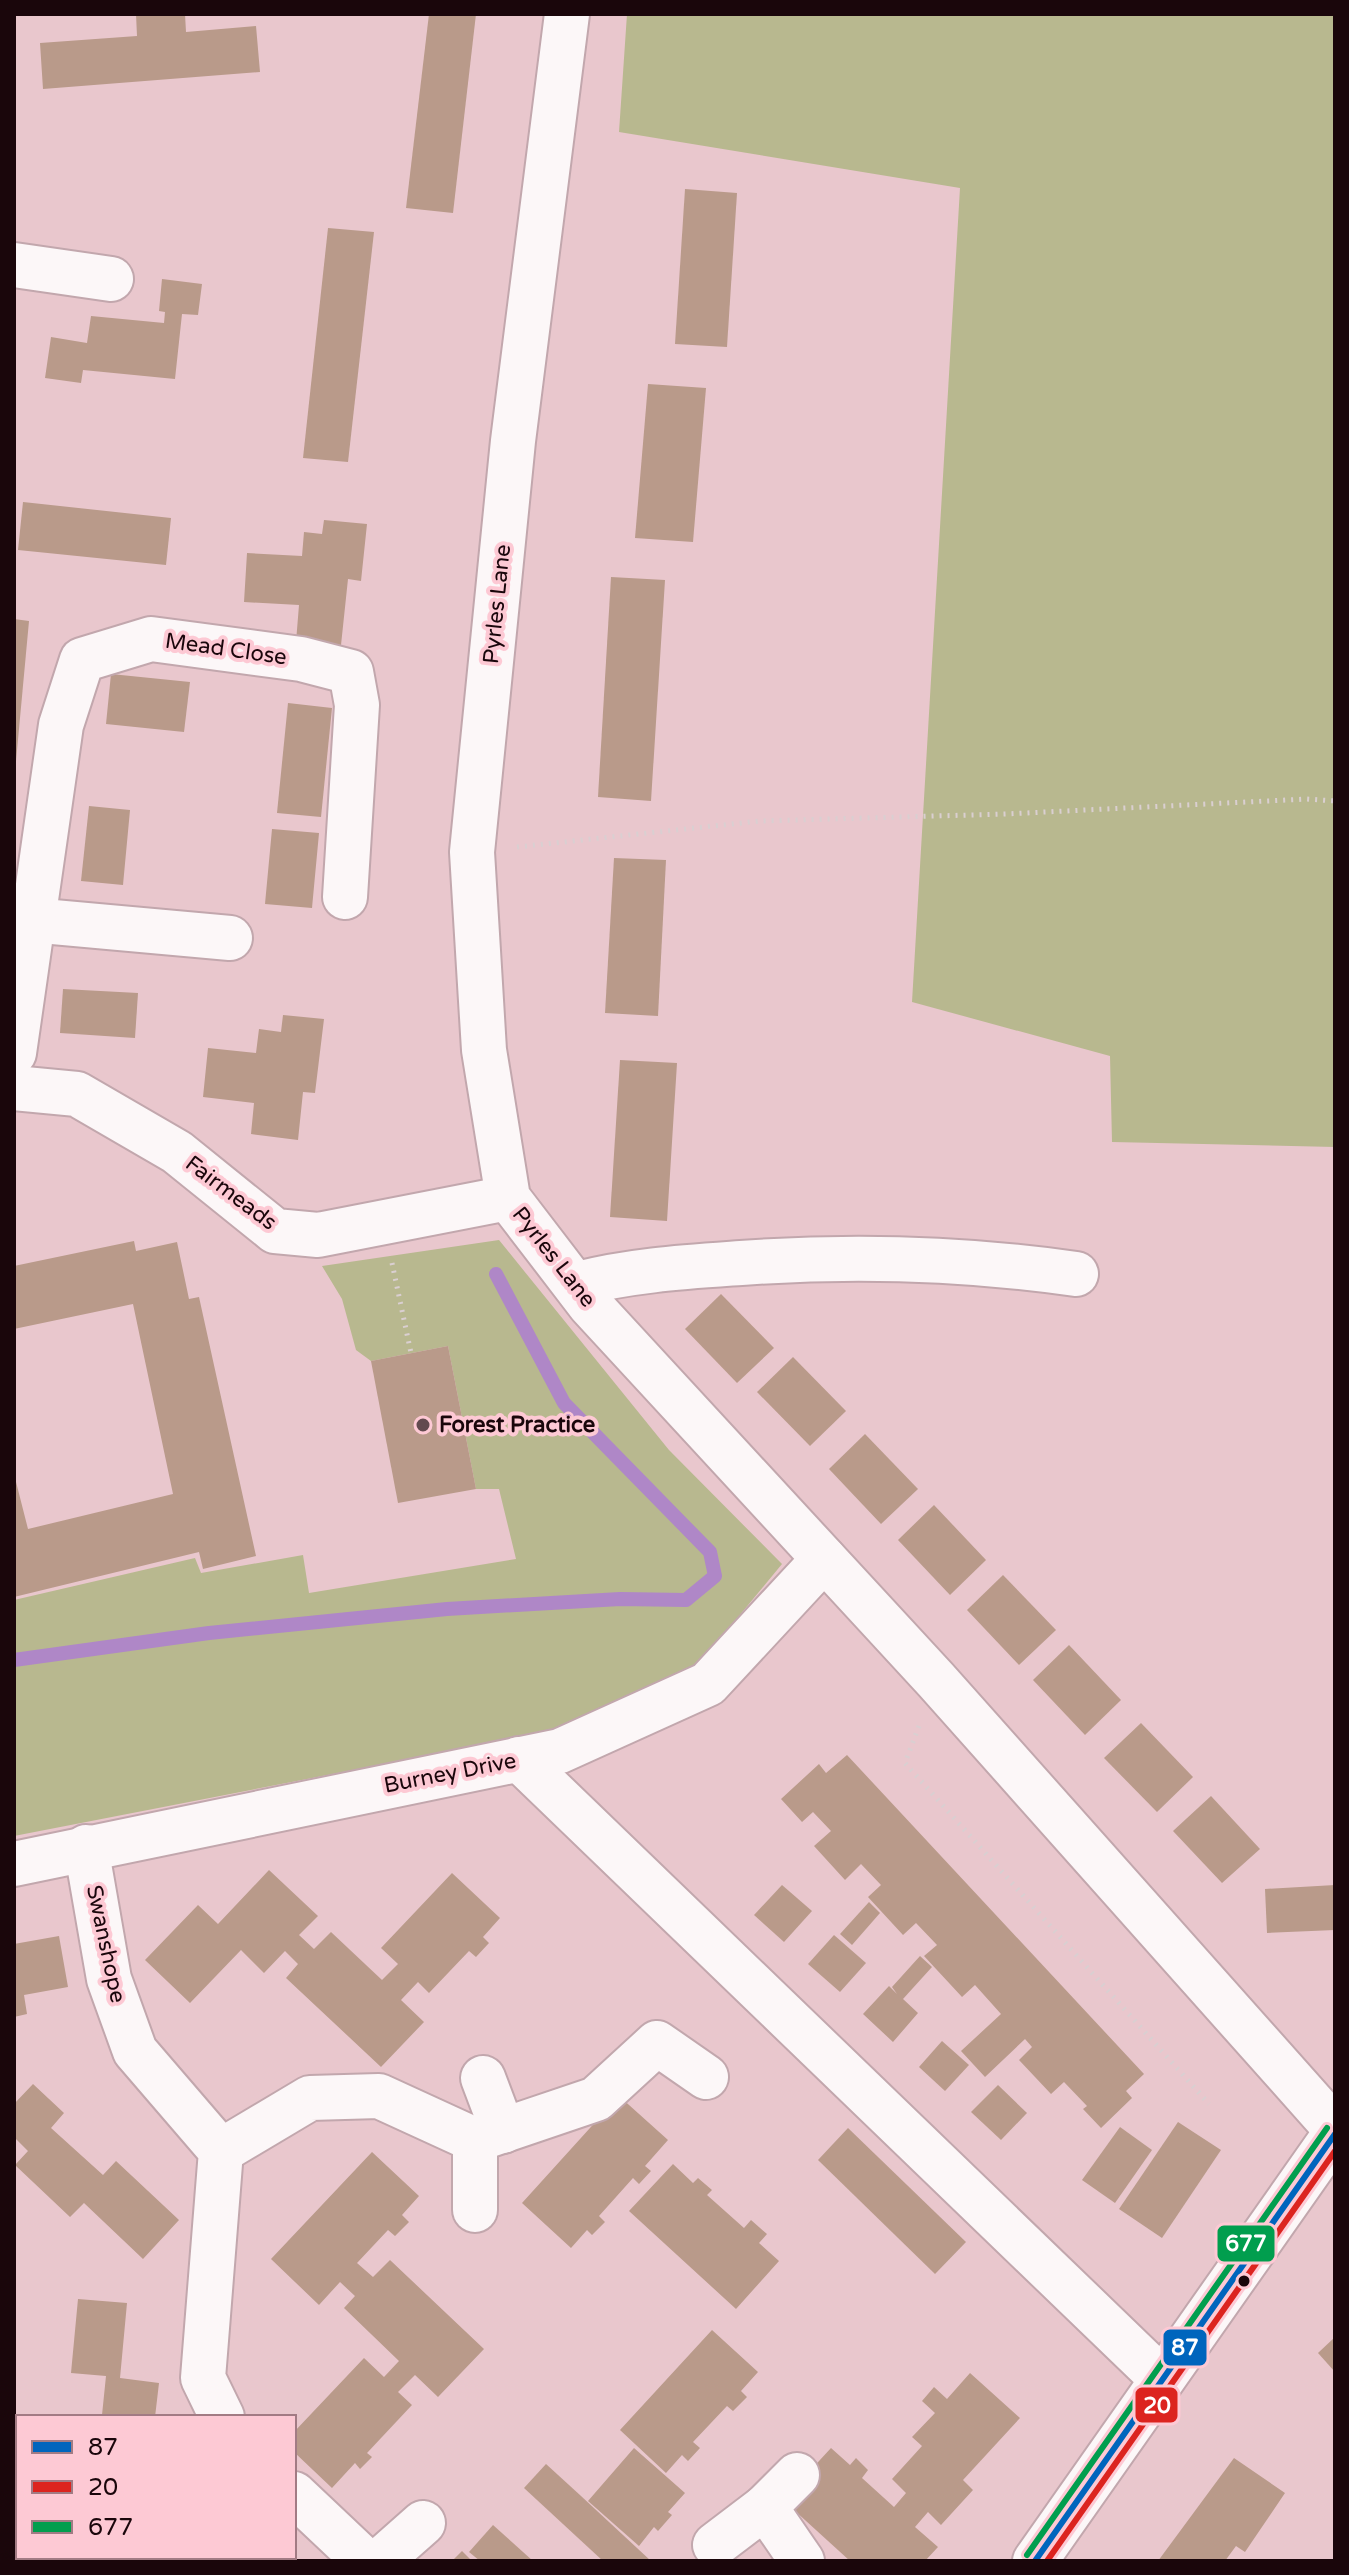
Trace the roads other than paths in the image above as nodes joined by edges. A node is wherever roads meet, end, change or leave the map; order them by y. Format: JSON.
{"nodes":[{"id":1,"x":567,"y":14,"type":"edge"},
{"id":2,"x":14,"y":265,"type":"edge"},
{"id":3,"x":111,"y":279,"type":"dead end"},
{"id":4,"x":345,"y":897,"type":"dead end"},
{"id":5,"x":31,"y":920,"type":"junction"},
{"id":6,"x":230,"y":938,"type":"dead end"},
{"id":7,"x":14,"y":1053,"type":"edge"},
{"id":8,"x":14,"y":1088,"type":"edge"},
{"id":9,"x":508,"y":1198,"type":"junction"},
{"id":10,"x":1076,"y":1274,"type":"dead end"},
{"id":11,"x":577,"y":1284,"type":"junction"},
{"id":12,"x":824,"y":1559,"type":"junction"},
{"id":13,"x":519,"y":1759,"type":"junction"},
{"id":14,"x":86,"y":1847,"type":"junction"},
{"id":15,"x":14,"y":1864,"type":"edge"},
{"id":16,"x":706,"y":2077,"type":"dead end"},
{"id":17,"x":483,"y":2078,"type":"dead end"},
{"id":18,"x":489,"y":2135,"type":"junction"},
{"id":19,"x":1332,"y":2146,"type":"edge"},
{"id":20,"x":221,"y":2151,"type":"junction"},
{"id":21,"x":475,"y":2210,"type":"dead end"},
{"id":22,"x":1161,"y":2378,"type":"junction"},
{"id":23,"x":221,"y":2415,"type":"edge"},
{"id":24,"x":797,"y":2475,"type":"dead end"},
{"id":25,"x":296,"y":2496,"type":"edge"},
{"id":26,"x":765,"y":2507,"type":"junction"},
{"id":27,"x":423,"y":2523,"type":"dead end"},
{"id":28,"x":715,"y":2545,"type":"dead end"},
{"id":29,"x":365,"y":2561,"type":"edge"},
{"id":30,"x":380,"y":2561,"type":"edge"},
{"id":31,"x":802,"y":2561,"type":"edge"},
{"id":32,"x":1035,"y":2561,"type":"edge"}],
"edges":[{"from":1,"to":9,"type":"street","name":"Pyrles Lane"},
{"from":2,"to":3,"type":"street"},
{"from":4,"to":5,"type":"street","name":"Mead Close"},
{"from":5,"to":6,"type":"street"},
{"from":5,"to":7,"type":"street","name":"Mead Close"},
{"from":8,"to":9,"type":"street","name":"Fairmeads"},
{"from":9,"to":11,"type":"street","name":"Pyrles Lane"},
{"from":10,"to":11,"type":"street"},
{"from":11,"to":12,"type":"street","name":"Pyrles Lane"},
{"from":12,"to":13,"type":"street","name":"Burney Drive"},
{"from":12,"to":19,"type":"street","name":"Pyrles Lane"},
{"from":13,"to":14,"type":"street","name":"Burney Drive"},
{"from":13,"to":22,"type":"street"},
{"from":14,"to":15,"type":"street","name":"Burney Drive"},
{"from":14,"to":20,"type":"street","name":"Swanshope"},
{"from":16,"to":18,"type":"street"},
{"from":17,"to":18,"type":"street"},
{"from":18,"to":20,"type":"street"},
{"from":18,"to":21,"type":"street"},
{"from":19,"to":22,"type":"street"},
{"from":20,"to":23,"type":"street"},
{"from":22,"to":32,"type":"street"},
{"from":24,"to":26,"type":"street"},
{"from":25,"to":29,"type":"street"},
{"from":26,"to":28,"type":"street"},
{"from":26,"to":31,"type":"street"},
{"from":27,"to":30,"type":"street"}]}
